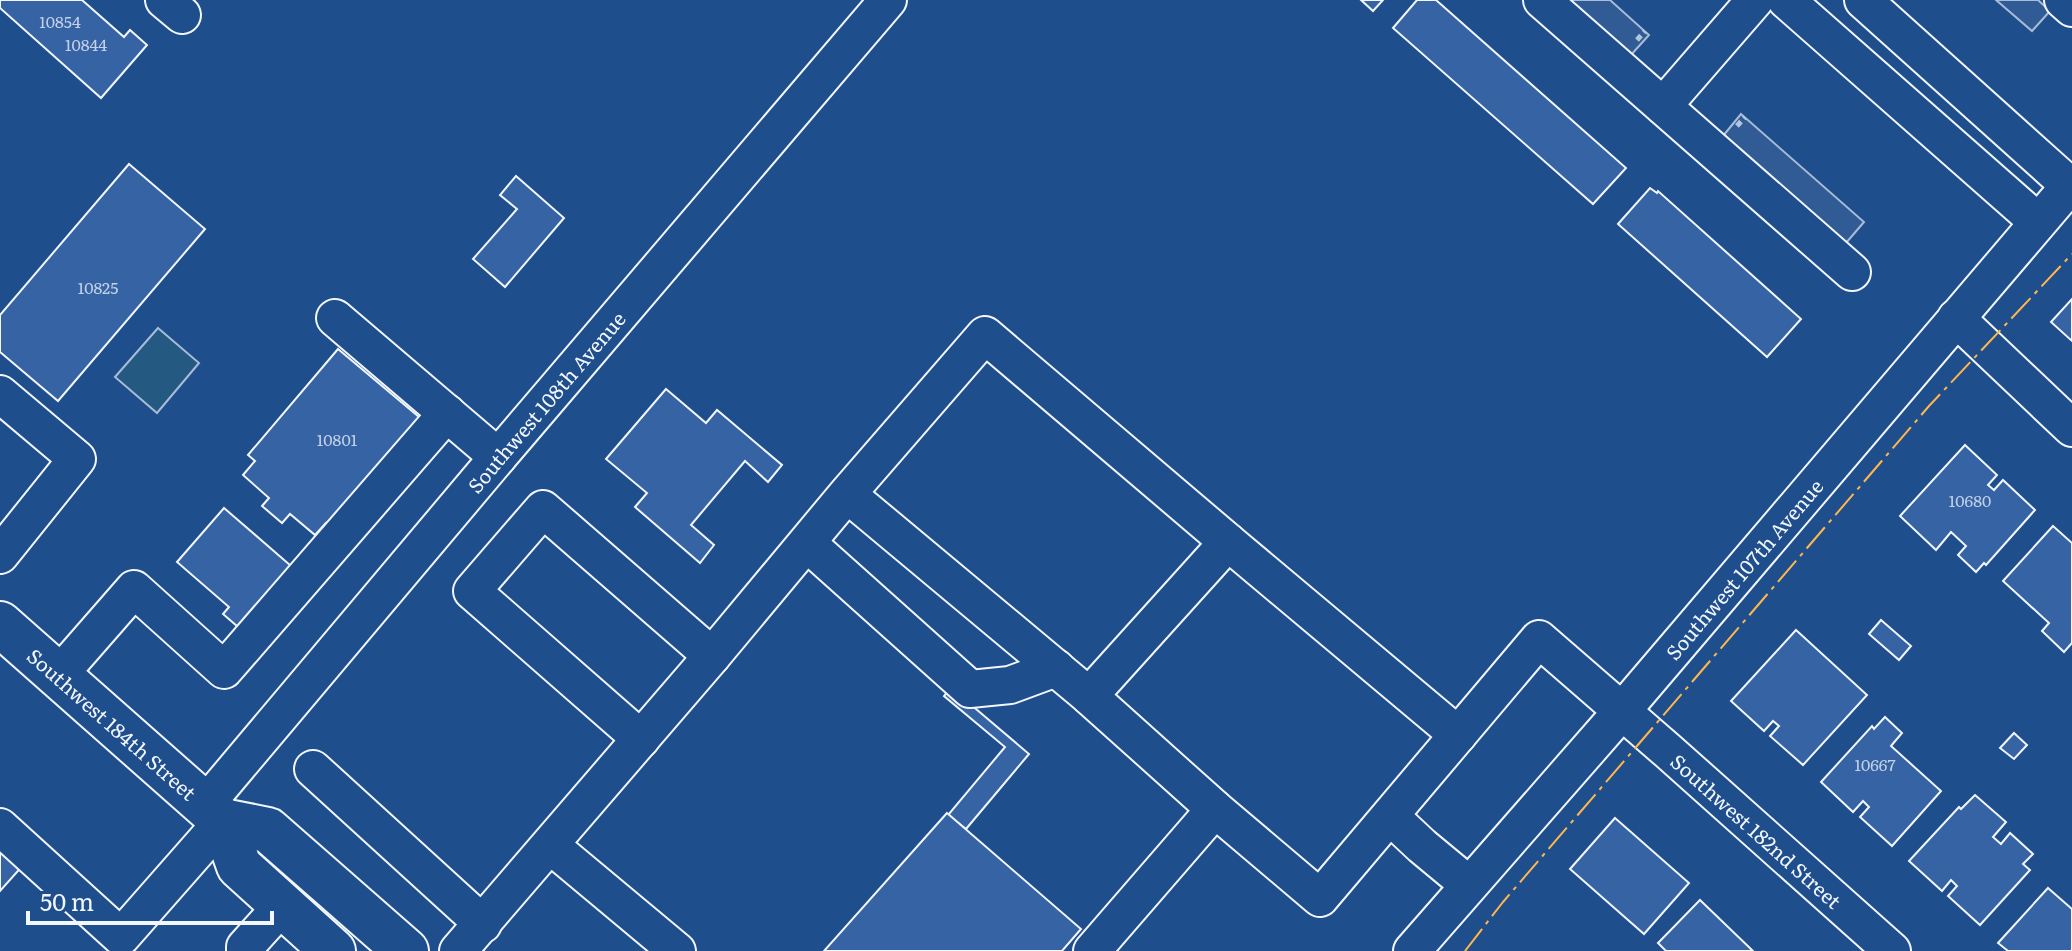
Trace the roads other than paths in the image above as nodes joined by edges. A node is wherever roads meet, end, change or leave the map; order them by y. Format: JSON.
{"nodes":[{"id":1,"x":888,"y":0,"type":"edge"},
{"id":2,"x":1542,"y":0,"type":"edge"},
{"id":3,"x":1755,"y":0,"type":"edge"},
{"id":4,"x":1786,"y":0,"type":"edge"},
{"id":5,"x":1863,"y":0,"type":"edge"},
{"id":6,"x":2063,"y":0,"type":"edge"},
{"id":7,"x":2072,"y":8,"type":"edge"},
{"id":8,"x":1663,"y":106,"type":"junction"},
{"id":9,"x":2071,"y":185,"type":"edge"},
{"id":10,"x":2038,"y":222,"type":"junction"},
{"id":11,"x":1852,"y":272,"type":"dead end"},
{"id":12,"x":335,"y":318,"type":"dead end"},
{"id":13,"x":1956,"y":318,"type":"junction"},
{"id":14,"x":0,"y":394,"type":"edge"},
{"id":15,"x":447,"y":413,"type":"junction"},
{"id":16,"x":2072,"y":428,"type":"edge"},
{"id":17,"x":498,"y":457,"type":"junction"},
{"id":18,"x":847,"y":494,"type":"junction"},
{"id":19,"x":1228,"y":542,"type":"junction"},
{"id":20,"x":807,"y":543,"type":"junction"},
{"id":21,"x":0,"y":555,"type":"edge"},
{"id":22,"x":0,"y":624,"type":"edge"},
{"id":23,"x":712,"y":656,"type":"junction"},
{"id":24,"x":1056,"y":668,"type":"junction"},
{"id":25,"x":58,"y":676,"type":"junction"},
{"id":26,"x":1089,"y":696,"type":"junction"},
{"id":27,"x":1622,"y":711,"type":"junction"},
{"id":28,"x":1458,"y":735,"type":"junction"},
{"id":29,"x":641,"y":739,"type":"junction"},
{"id":30,"x":313,"y":769,"type":"dead end"},
{"id":31,"x":1215,"y":809,"type":"junction"},
{"id":32,"x":214,"y":813,"type":"junction"},
{"id":33,"x":1390,"y":816,"type":"junction"},
{"id":34,"x":0,"y":827,"type":"edge"},
{"id":35,"x":550,"y":845,"type":"junction"},
{"id":36,"x":1469,"y":885,"type":"junction"},
{"id":37,"x":282,"y":906,"type":"junction"},
{"id":38,"x":483,"y":924,"type":"junction"},
{"id":39,"x":245,"y":951,"type":"edge"},
{"id":40,"x":333,"y":951,"type":"edge"},
{"id":41,"x":406,"y":951,"type":"edge"},
{"id":42,"x":458,"y":951,"type":"edge"},
{"id":43,"x":677,"y":951,"type":"edge"},
{"id":44,"x":1092,"y":951,"type":"edge"},
{"id":45,"x":1412,"y":951,"type":"edge"},
{"id":46,"x":1892,"y":951,"type":"edge"}],
"edges":[{"from":1,"to":17,"type":"street","name":"Southwest 108th Avenue"},
{"from":2,"to":8,"type":"street"},
{"from":3,"to":8,"type":"street"},
{"from":4,"to":10,"type":"street"},
{"from":5,"to":9,"type":"street"},
{"from":6,"to":7,"type":"street"},
{"from":8,"to":11,"type":"street"},
{"from":9,"to":10,"type":"street","name":"Southwest 107th Avenue"},
{"from":10,"to":13,"type":"street","name":"Southwest 107th Avenue"},
{"from":12,"to":15,"type":"street"},
{"from":13,"to":16,"type":"street"},
{"from":13,"to":27,"type":"street","name":"Southwest 107th Avenue"},
{"from":14,"to":21,"type":"street"},
{"from":15,"to":17,"type":"street"},
{"from":15,"to":25,"type":"street"},
{"from":17,"to":32,"type":"street","name":"Southwest 108th Avenue"},
{"from":18,"to":19,"type":"street"},
{"from":18,"to":20,"type":"street"},
{"from":18,"to":24,"type":"street"},
{"from":19,"to":26,"type":"street"},
{"from":19,"to":28,"type":"street"},
{"from":20,"to":23,"type":"street"},
{"from":20,"to":24,"type":"street"},
{"from":22,"to":25,"type":"main road","name":"Southwest 184th Street"},
{"from":23,"to":29,"type":"street"},
{"from":23,"to":29,"type":"street"},
{"from":24,"to":26,"type":"street"},
{"from":25,"to":32,"type":"main road","name":"Southwest 184th Street"},
{"from":26,"to":31,"type":"street"},
{"from":27,"to":28,"type":"street","name":"Southwest 182nd Street"},
{"from":27,"to":36,"type":"street","name":"Southwest 107th Avenue"},
{"from":27,"to":46,"type":"street","name":"Southwest 182nd Street"},
{"from":28,"to":33,"type":"street"},
{"from":29,"to":35,"type":"street"},
{"from":30,"to":38,"type":"street"},
{"from":31,"to":33,"type":"street"},
{"from":31,"to":44,"type":"street"},
{"from":32,"to":34,"type":"street","name":"Southwest 108th Avenue"},
{"from":32,"to":37,"type":"main road","name":"Southwest 184th Street"},
{"from":32,"to":41,"type":"main road","name":"Southwest 184th Street"},
{"from":33,"to":36,"type":"street"},
{"from":35,"to":38,"type":"street"},
{"from":35,"to":43,"type":"street"},
{"from":36,"to":45,"type":"street","name":"Southwest 107th Avenue"},
{"from":37,"to":39,"type":"street"},
{"from":37,"to":40,"type":"main road","name":"Southwest 184th Street"},
{"from":38,"to":42,"type":"street"}]}
